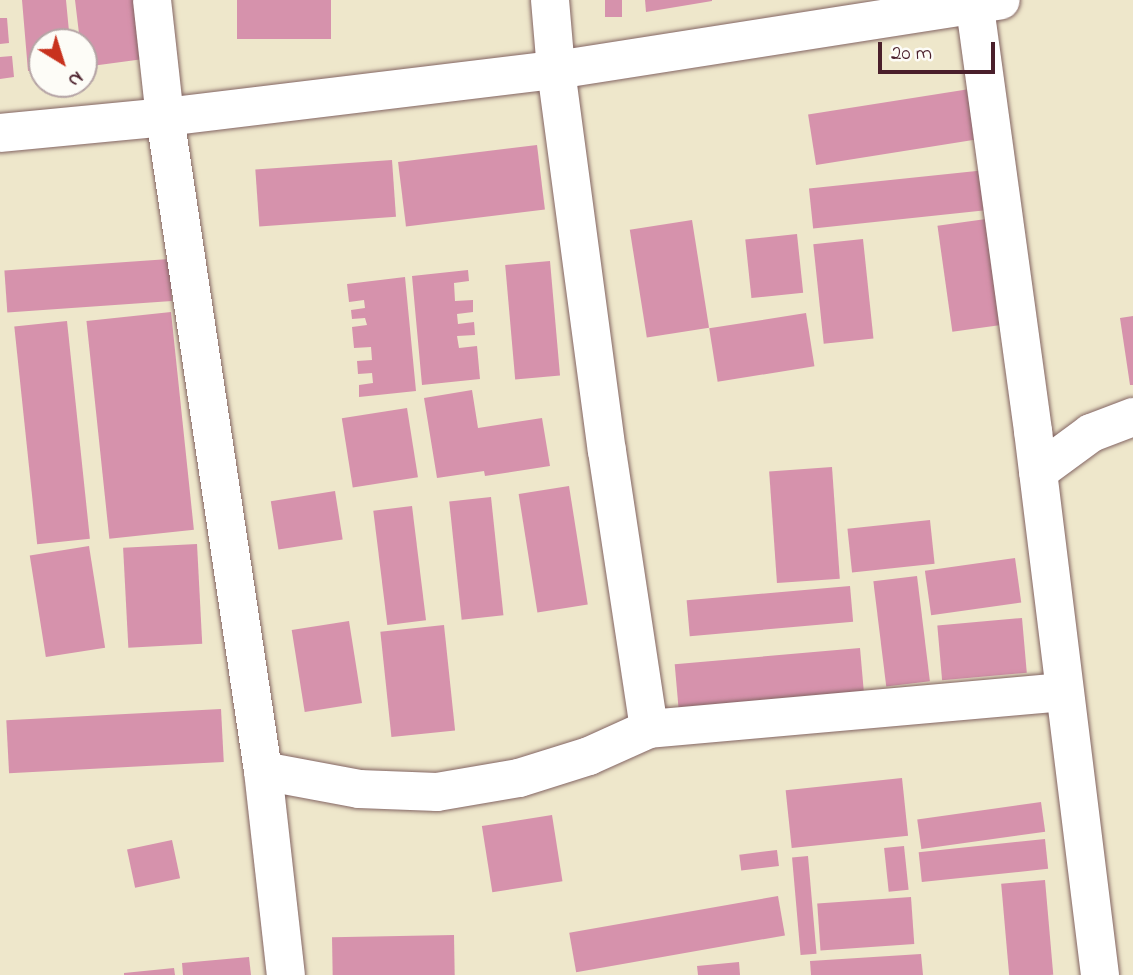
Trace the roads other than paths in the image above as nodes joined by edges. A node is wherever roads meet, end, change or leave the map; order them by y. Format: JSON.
{"nodes":[{"id":1,"x":152,"y":0,"type":"edge"},
{"id":2,"x":550,"y":0,"type":"edge"},
{"id":3,"x":983,"y":1,"type":"edge"},
{"id":4,"x":556,"y":70,"type":"junction"},
{"id":5,"x":165,"y":117,"type":"junction"},
{"id":6,"x":0,"y":133,"type":"edge"},
{"id":7,"x":1133,"y":417,"type":"edge"},
{"id":8,"x":1038,"y":472,"type":"junction"},
{"id":9,"x":1064,"y":692,"type":"junction"},
{"id":10,"x":649,"y":729,"type":"junction"},
{"id":11,"x":263,"y":771,"type":"junction"},
{"id":12,"x":286,"y":975,"type":"edge"},
{"id":13,"x":1100,"y":975,"type":"edge"}],
"edges":[{"from":1,"to":5,"type":"street"},
{"from":2,"to":4,"type":"street"},
{"from":3,"to":4,"type":"street"},
{"from":3,"to":8,"type":"street"},
{"from":4,"to":5,"type":"street"},
{"from":4,"to":10,"type":"street"},
{"from":5,"to":6,"type":"street"},
{"from":5,"to":11,"type":"street"},
{"from":7,"to":8,"type":"street"},
{"from":8,"to":9,"type":"street"},
{"from":9,"to":10,"type":"street"},
{"from":9,"to":13,"type":"street"},
{"from":10,"to":11,"type":"street"},
{"from":11,"to":12,"type":"street"}]}
